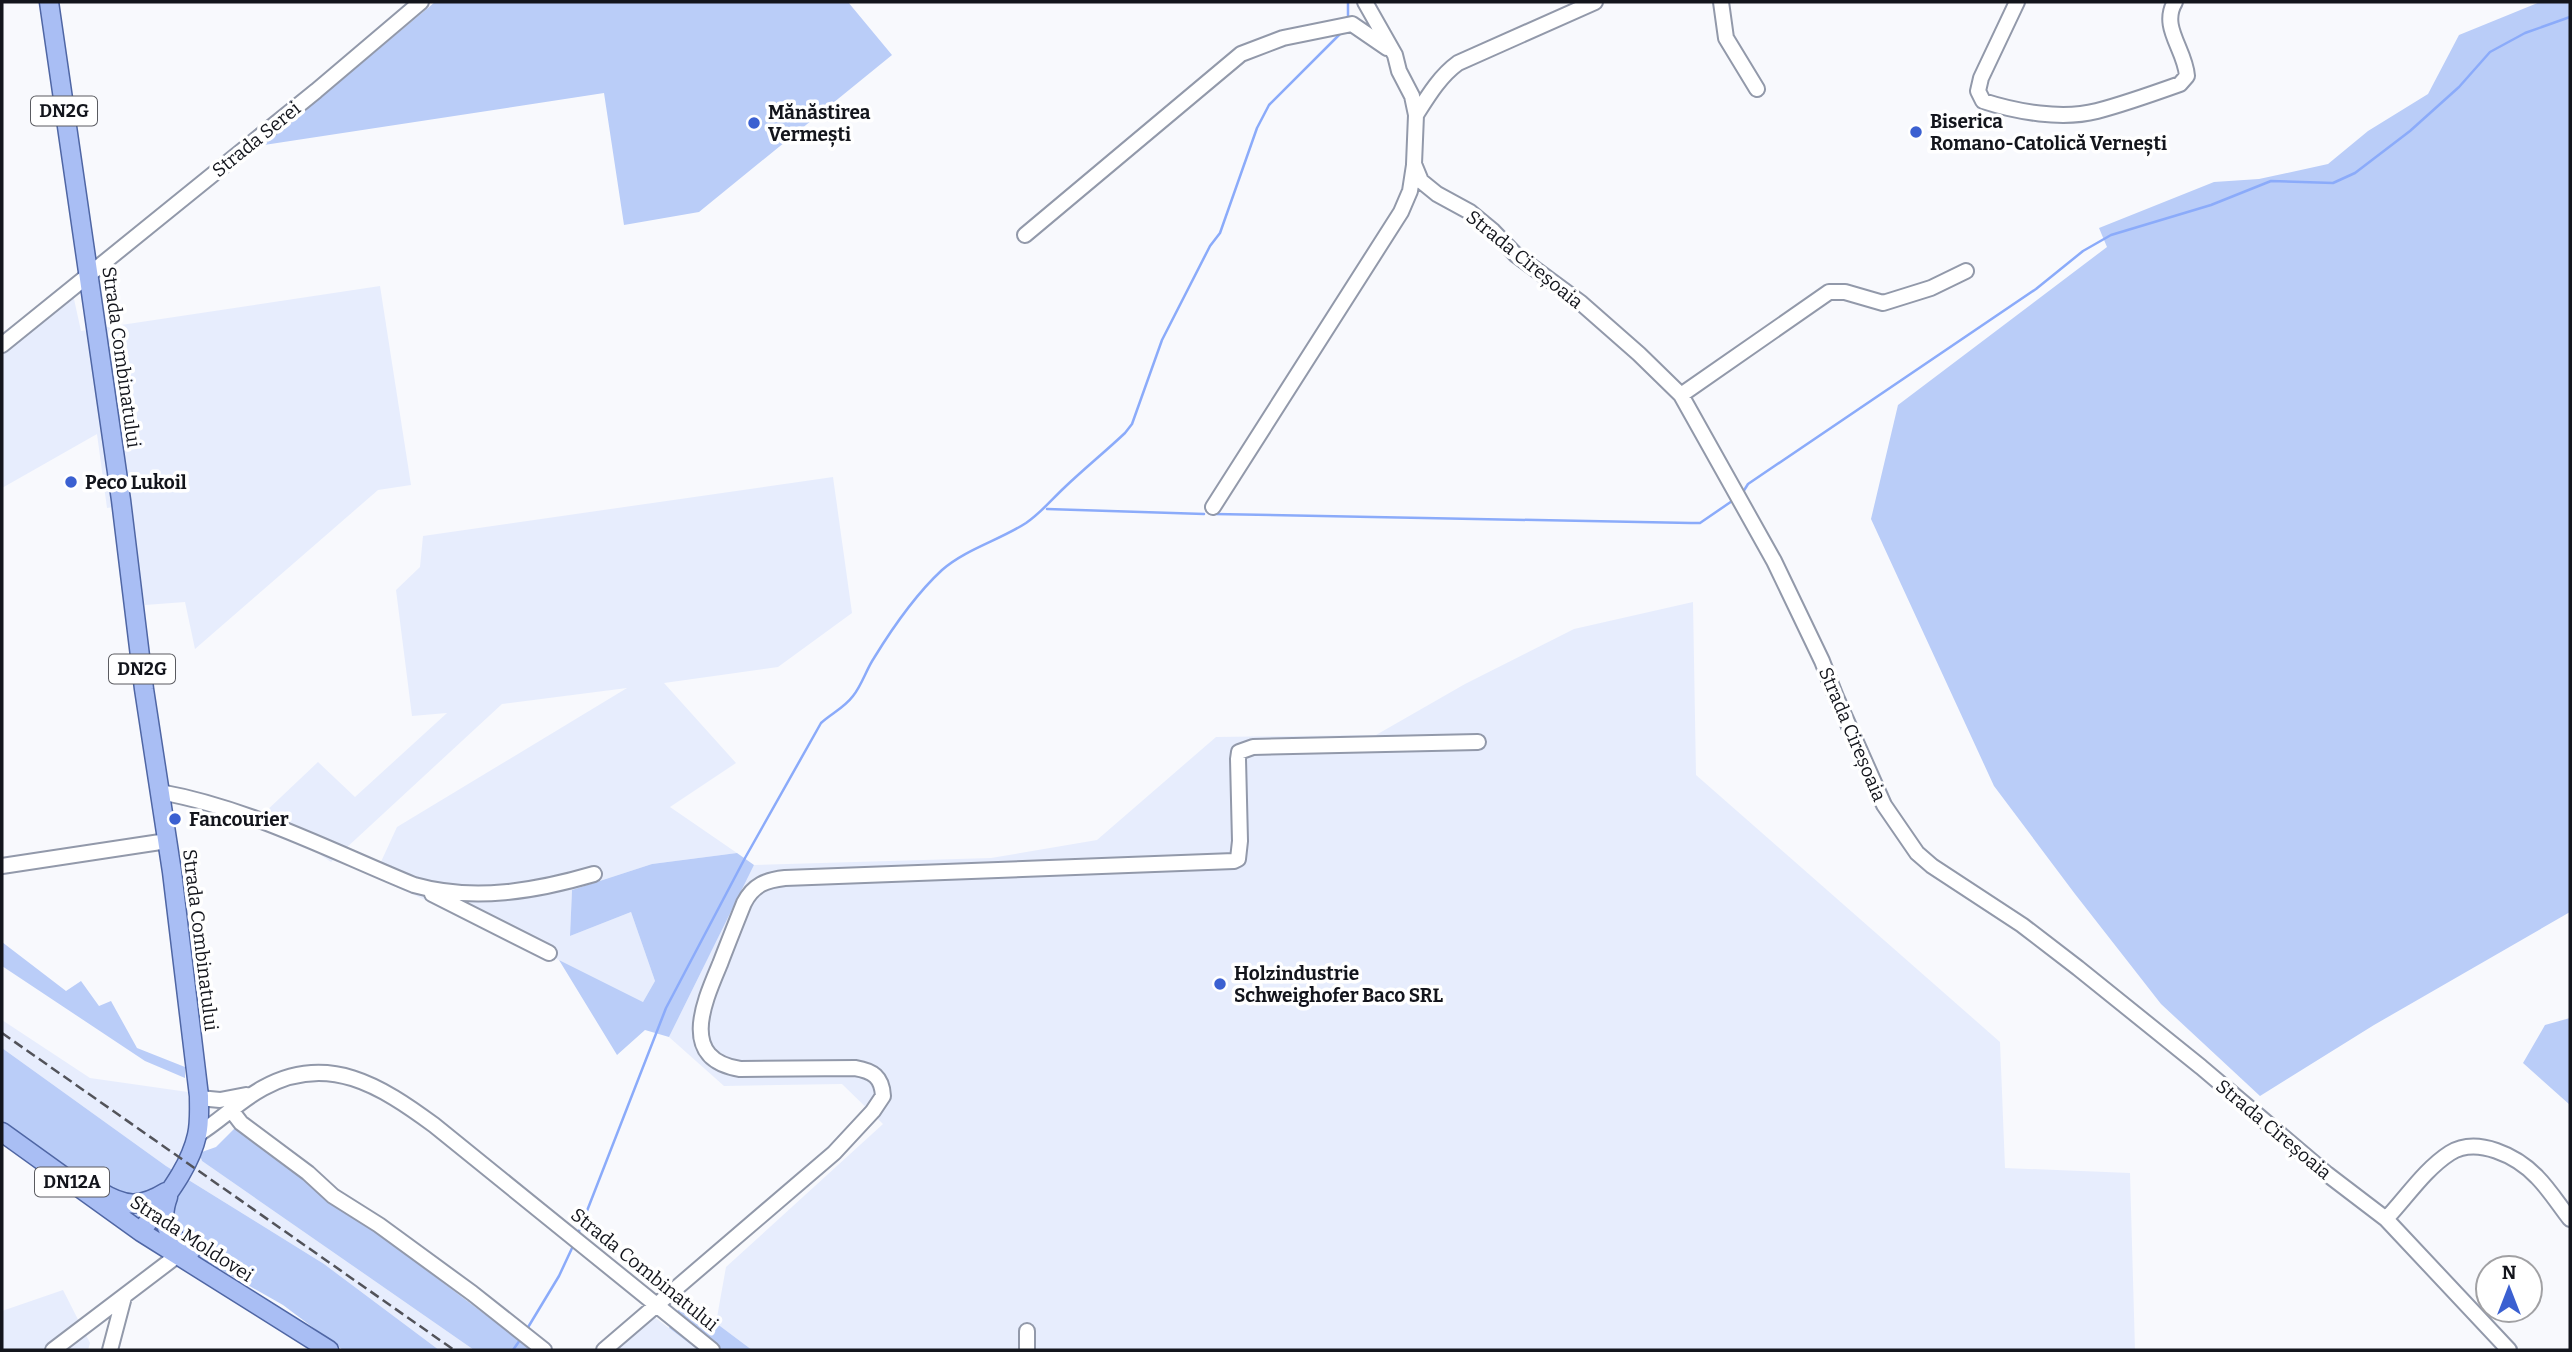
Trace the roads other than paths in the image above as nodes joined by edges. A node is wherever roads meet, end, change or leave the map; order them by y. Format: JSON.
{"nodes":[{"id":1,"x":49,"y":2,"type":"edge"},
{"id":2,"x":421,"y":2,"type":"edge"},
{"id":3,"x":1365,"y":2,"type":"edge"},
{"id":4,"x":1595,"y":2,"type":"edge"},
{"id":5,"x":1721,"y":2,"type":"edge"},
{"id":6,"x":2017,"y":2,"type":"edge"},
{"id":7,"x":2175,"y":2,"type":"edge"},
{"id":8,"x":1395,"y":55,"type":"junction"},
{"id":9,"x":1757,"y":89,"type":"dead end"},
{"id":10,"x":1416,"y":115,"type":"junction"},
{"id":11,"x":1414,"y":164,"type":"junction"},
{"id":12,"x":1025,"y":235,"type":"dead end"},
{"id":13,"x":1966,"y":271,"type":"dead end"},
{"id":14,"x":89,"y":275,"type":"junction"},
{"id":15,"x":2,"y":345,"type":"edge"},
{"id":16,"x":1681,"y":395,"type":"junction"},
{"id":17,"x":1213,"y":507,"type":"dead end"},
{"id":18,"x":1478,"y":741,"type":"dead end"},
{"id":19,"x":160,"y":792,"type":"junction"},
{"id":20,"x":167,"y":841,"type":"junction"},
{"id":21,"x":2,"y":866,"type":"edge"},
{"id":22,"x":594,"y":874,"type":"dead end"},
{"id":23,"x":414,"y":885,"type":"junction"},
{"id":24,"x":549,"y":953,"type":"dead end"},
{"id":25,"x":253,"y":1094,"type":"junction"},
{"id":26,"x":199,"y":1098,"type":"junction"},
{"id":27,"x":231,"y":1110,"type":"junction"},
{"id":28,"x":2,"y":1132,"type":"edge"},
{"id":29,"x":197,"y":1135,"type":"junction"},
{"id":30,"x":172,"y":1188,"type":"junction"},
{"id":31,"x":2386,"y":1219,"type":"junction"},
{"id":32,"x":2570,"y":1219,"type":"edge"},
{"id":33,"x":141,"y":1232,"type":"junction"},
{"id":34,"x":178,"y":1255,"type":"junction"},
{"id":35,"x":124,"y":1297,"type":"junction"},
{"id":36,"x":657,"y":1307,"type":"junction"},
{"id":37,"x":265,"y":1310,"type":"junction"},
{"id":38,"x":1027,"y":1331,"type":"dead end"},
{"id":39,"x":53,"y":1350,"type":"edge"},
{"id":40,"x":110,"y":1350,"type":"edge"},
{"id":41,"x":329,"y":1350,"type":"edge"},
{"id":42,"x":544,"y":1350,"type":"edge"},
{"id":43,"x":604,"y":1350,"type":"edge"},
{"id":44,"x":712,"y":1350,"type":"edge"},
{"id":45,"x":1027,"y":1350,"type":"edge"},
{"id":46,"x":2509,"y":1350,"type":"edge"}],
"edges":[{"from":1,"to":14,"type":"main road","name":"Strada Combinatului","number":"DN2G"},
{"from":2,"to":14,"type":"street","name":"Strada Serei"},
{"from":3,"to":8,"type":"street"},
{"from":4,"to":10,"type":"street"},
{"from":5,"to":9,"type":"street"},
{"from":6,"to":7,"type":"street"},
{"from":8,"to":10,"type":"street"},
{"from":8,"to":12,"type":"street"},
{"from":10,"to":11,"type":"street"},
{"from":11,"to":16,"type":"street","name":"Strada Cireșoaia"},
{"from":11,"to":17,"type":"street"},
{"from":13,"to":16,"type":"street"},
{"from":14,"to":15,"type":"street","name":"Strada Serei"},
{"from":14,"to":19,"type":"main road","name":"Strada Combinatului","number":"DN2G"},
{"from":16,"to":31,"type":"street","name":"Strada Cireșoaia"},
{"from":18,"to":36,"type":"street"},
{"from":19,"to":20,"type":"main road","name":"Strada Combinatului","number":"DN2G"},
{"from":19,"to":23,"type":"street"},
{"from":20,"to":21,"type":"street"},
{"from":20,"to":26,"type":"main road","name":"Strada Combinatului","number":"DN2G"},
{"from":22,"to":23,"type":"street"},
{"from":23,"to":24,"type":"street"},
{"from":25,"to":26,"type":"street"},
{"from":25,"to":27,"type":"street","name":"Strada Combinatului"},
{"from":25,"to":36,"type":"street","name":"Strada Combinatului"},
{"from":26,"to":29,"type":"main road","name":"Strada Combinatului","number":"DN2G"},
{"from":27,"to":29,"type":"street","name":"Strada Combinatului"},
{"from":27,"to":42,"type":"street"},
{"from":28,"to":30,"type":"main road"},
{"from":28,"to":33,"type":"main road","name":"Strada Moldovei","number":"DN12A"},
{"from":29,"to":30,"type":"main road","name":"Strada Combinatului","number":"DN2G"},
{"from":30,"to":33,"type":"main road","name":"Strada Combinatului","number":"DN2G"},
{"from":30,"to":37,"type":"main road"},
{"from":31,"to":32,"type":"street"},
{"from":31,"to":46,"type":"street","name":"Strada Cireșoaia"},
{"from":33,"to":34,"type":"main road","name":"Strada Moldovei","number":"DN12A"},
{"from":34,"to":35,"type":"street"},
{"from":34,"to":37,"type":"main road","name":"Strada Moldovei","number":"DN12A"},
{"from":35,"to":39,"type":"street"},
{"from":35,"to":40,"type":"street"},
{"from":36,"to":43,"type":"street"},
{"from":36,"to":44,"type":"street","name":"Strada Combinatului"},
{"from":37,"to":41,"type":"main road","name":"Strada Moldovei","number":"DN12A"},
{"from":38,"to":45,"type":"street"}]}
